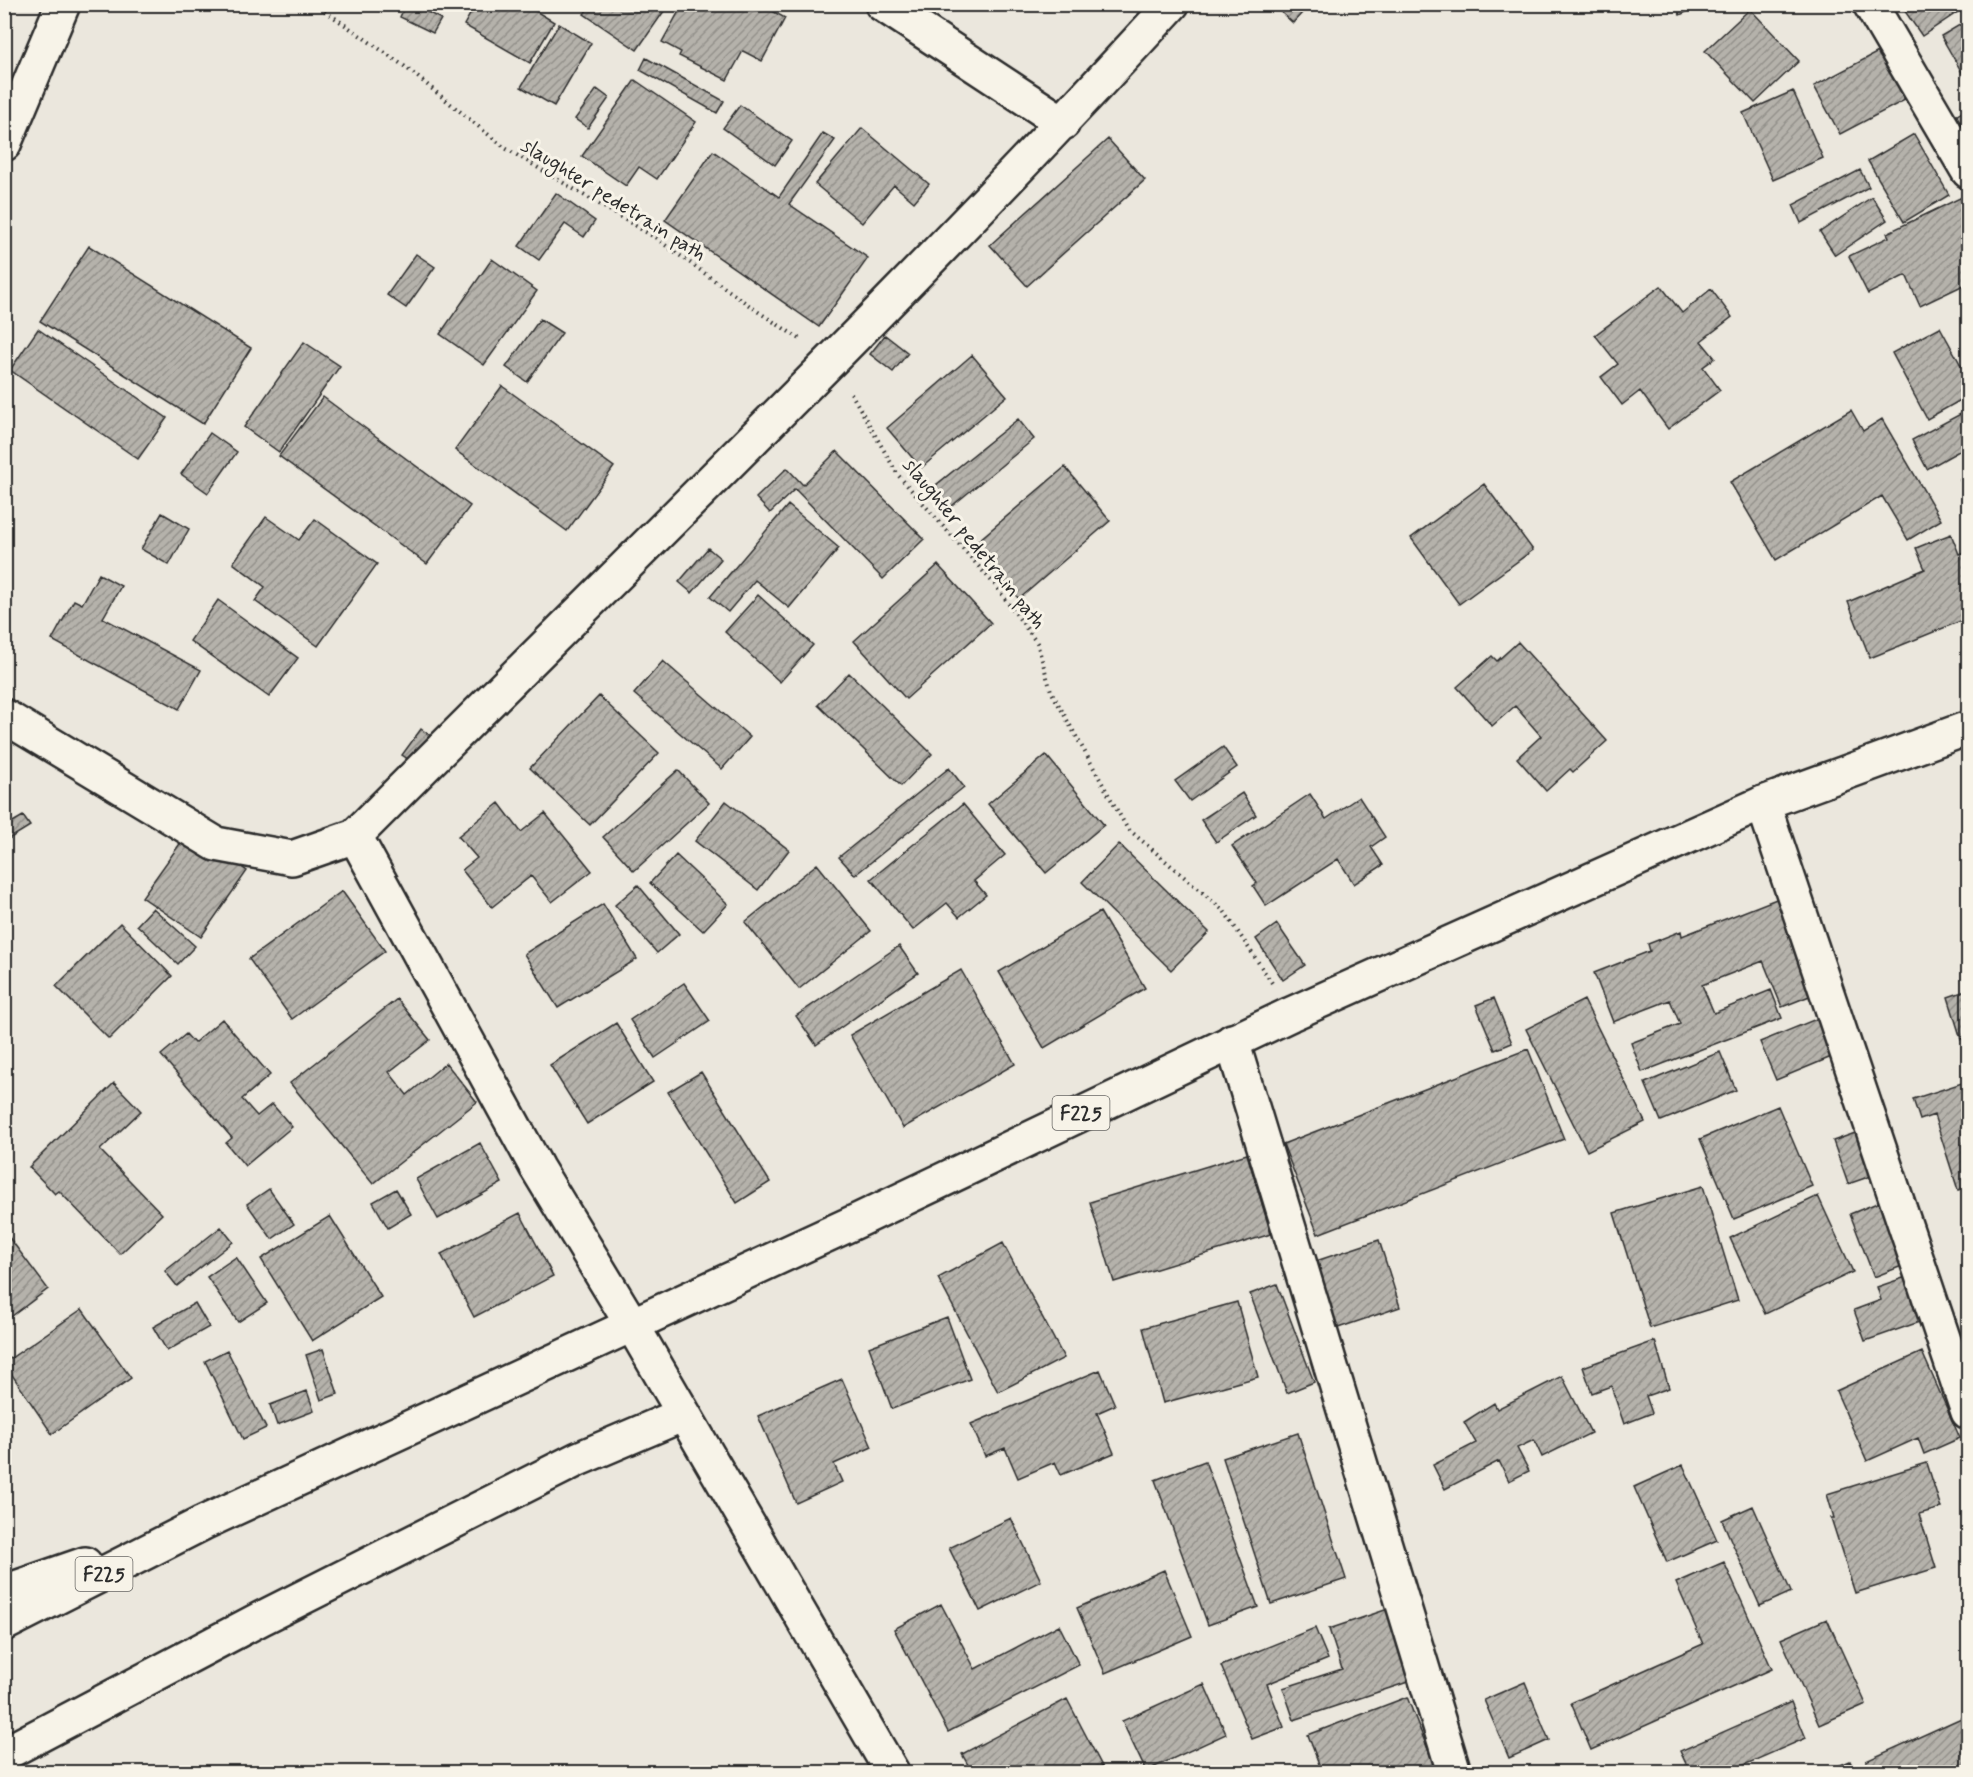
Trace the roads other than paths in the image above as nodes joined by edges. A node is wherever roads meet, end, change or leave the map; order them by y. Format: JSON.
{"nodes":[{"id":1,"x":63,"y":4,"type":"edge"},
{"id":2,"x":882,"y":4,"type":"edge"},
{"id":3,"x":1172,"y":4,"type":"edge"},
{"id":4,"x":1870,"y":4,"type":"edge"},
{"id":5,"x":1063,"y":123,"type":"junction"},
{"id":6,"x":4,"y":144,"type":"edge"},
{"id":7,"x":1968,"y":171,"type":"edge"},
{"id":8,"x":4,"y":716,"type":"edge"},
{"id":9,"x":1968,"y":728,"type":"edge"},
{"id":10,"x":1763,"y":802,"type":"junction"},
{"id":11,"x":355,"y":836,"type":"junction"},
{"id":12,"x":1232,"y":1041,"type":"junction"},
{"id":13,"x":631,"y":1323,"type":"junction"},
{"id":14,"x":1968,"y":1412,"type":"edge"},
{"id":15,"x":684,"y":1414,"type":"junction"},
{"id":16,"x":203,"y":1523,"type":"junction"},
{"id":17,"x":4,"y":1592,"type":"edge"},
{"id":18,"x":4,"y":1624,"type":"edge"},
{"id":19,"x":4,"y":1754,"type":"edge"},
{"id":20,"x":892,"y":1773,"type":"edge"},
{"id":21,"x":1454,"y":1773,"type":"edge"}],
"edges":[{"from":1,"to":6,"type":"main road"},
{"from":2,"to":5,"type":"main road"},
{"from":3,"to":5,"type":"main road"},
{"from":4,"to":7,"type":"main road"},
{"from":5,"to":11,"type":"main road"},
{"from":8,"to":11,"type":"main road"},
{"from":9,"to":10,"type":"main road","number":"F225"},
{"from":10,"to":12,"type":"main road","number":"F225"},
{"from":10,"to":14,"type":"main road"},
{"from":11,"to":13,"type":"main road"},
{"from":12,"to":13,"type":"main road","number":"F225"},
{"from":12,"to":21,"type":"main road"},
{"from":13,"to":15,"type":"main road"},
{"from":13,"to":16,"type":"main road","number":"F225"},
{"from":15,"to":19,"type":"main road"},
{"from":15,"to":20,"type":"main road"},
{"from":16,"to":17,"type":"main road","number":"F225"},
{"from":16,"to":18,"type":"main road","number":"F225"}]}
